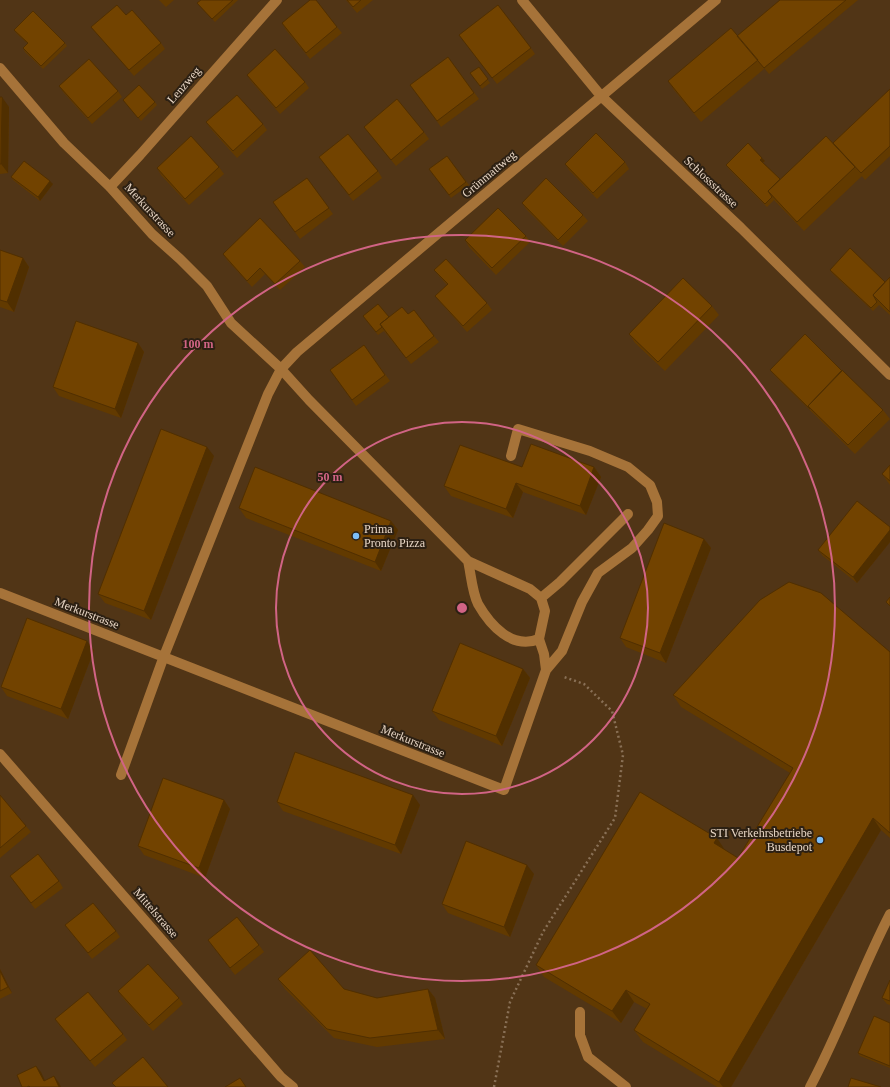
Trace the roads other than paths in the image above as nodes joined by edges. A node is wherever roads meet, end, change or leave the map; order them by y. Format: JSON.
{"nodes":[{"id":1,"x":277,"y":0,"type":"edge"},
{"id":2,"x":522,"y":0,"type":"edge"},
{"id":3,"x":716,"y":0,"type":"edge"},
{"id":4,"x":0,"y":68,"type":"edge"},
{"id":5,"x":601,"y":96,"type":"junction"},
{"id":6,"x":110,"y":187,"type":"junction"},
{"id":7,"x":281,"y":368,"type":"junction"},
{"id":8,"x":890,"y":375,"type":"edge"},
{"id":9,"x":512,"y":456,"type":"dead end"},
{"id":10,"x":628,"y":514,"type":"dead end"},
{"id":11,"x":468,"y":561,"type":"junction"},
{"id":12,"x":0,"y":593,"type":"edge"},
{"id":13,"x":540,"y":598,"type":"junction"},
{"id":14,"x":539,"y":639,"type":"junction"},
{"id":15,"x":164,"y":656,"type":"junction"},
{"id":16,"x":546,"y":670,"type":"junction"},
{"id":17,"x":0,"y":754,"type":"edge"},
{"id":18,"x":121,"y":774,"type":"dead end"},
{"id":19,"x":890,"y":914,"type":"edge"},
{"id":20,"x":580,"y":1012,"type":"edge"},
{"id":21,"x":293,"y":1087,"type":"edge"},
{"id":22,"x":626,"y":1087,"type":"edge"},
{"id":23,"x":810,"y":1087,"type":"edge"}],
"edges":[{"from":1,"to":6,"type":"street","name":"Lenzweg"},
{"from":2,"to":5,"type":"street","name":"Schlossstrasse"},
{"from":3,"to":5,"type":"street","name":"Grünmattweg"},
{"from":4,"to":6,"type":"street","name":"Merkurstrasse"},
{"from":5,"to":7,"type":"street","name":"Grünmattweg"},
{"from":5,"to":8,"type":"street","name":"Schlossstrasse"},
{"from":6,"to":7,"type":"street","name":"Merkurstrasse"},
{"from":7,"to":11,"type":"street","name":"Merkurstrasse"},
{"from":7,"to":15,"type":"street"},
{"from":9,"to":16,"type":"street"},
{"from":10,"to":13,"type":"street"},
{"from":11,"to":13,"type":"street","name":"Merkurstrasse"},
{"from":11,"to":14,"type":"street"},
{"from":12,"to":15,"type":"street","name":"Merkurstrasse"},
{"from":13,"to":14,"type":"street","name":"Merkurstrasse"},
{"from":14,"to":16,"type":"street","name":"Merkurstrasse"},
{"from":15,"to":16,"type":"street","name":"Merkurstrasse"},
{"from":15,"to":18,"type":"street"},
{"from":17,"to":21,"type":"street","name":"Mittelstrasse"},
{"from":19,"to":23,"type":"street"},
{"from":20,"to":22,"type":"street"}]}
